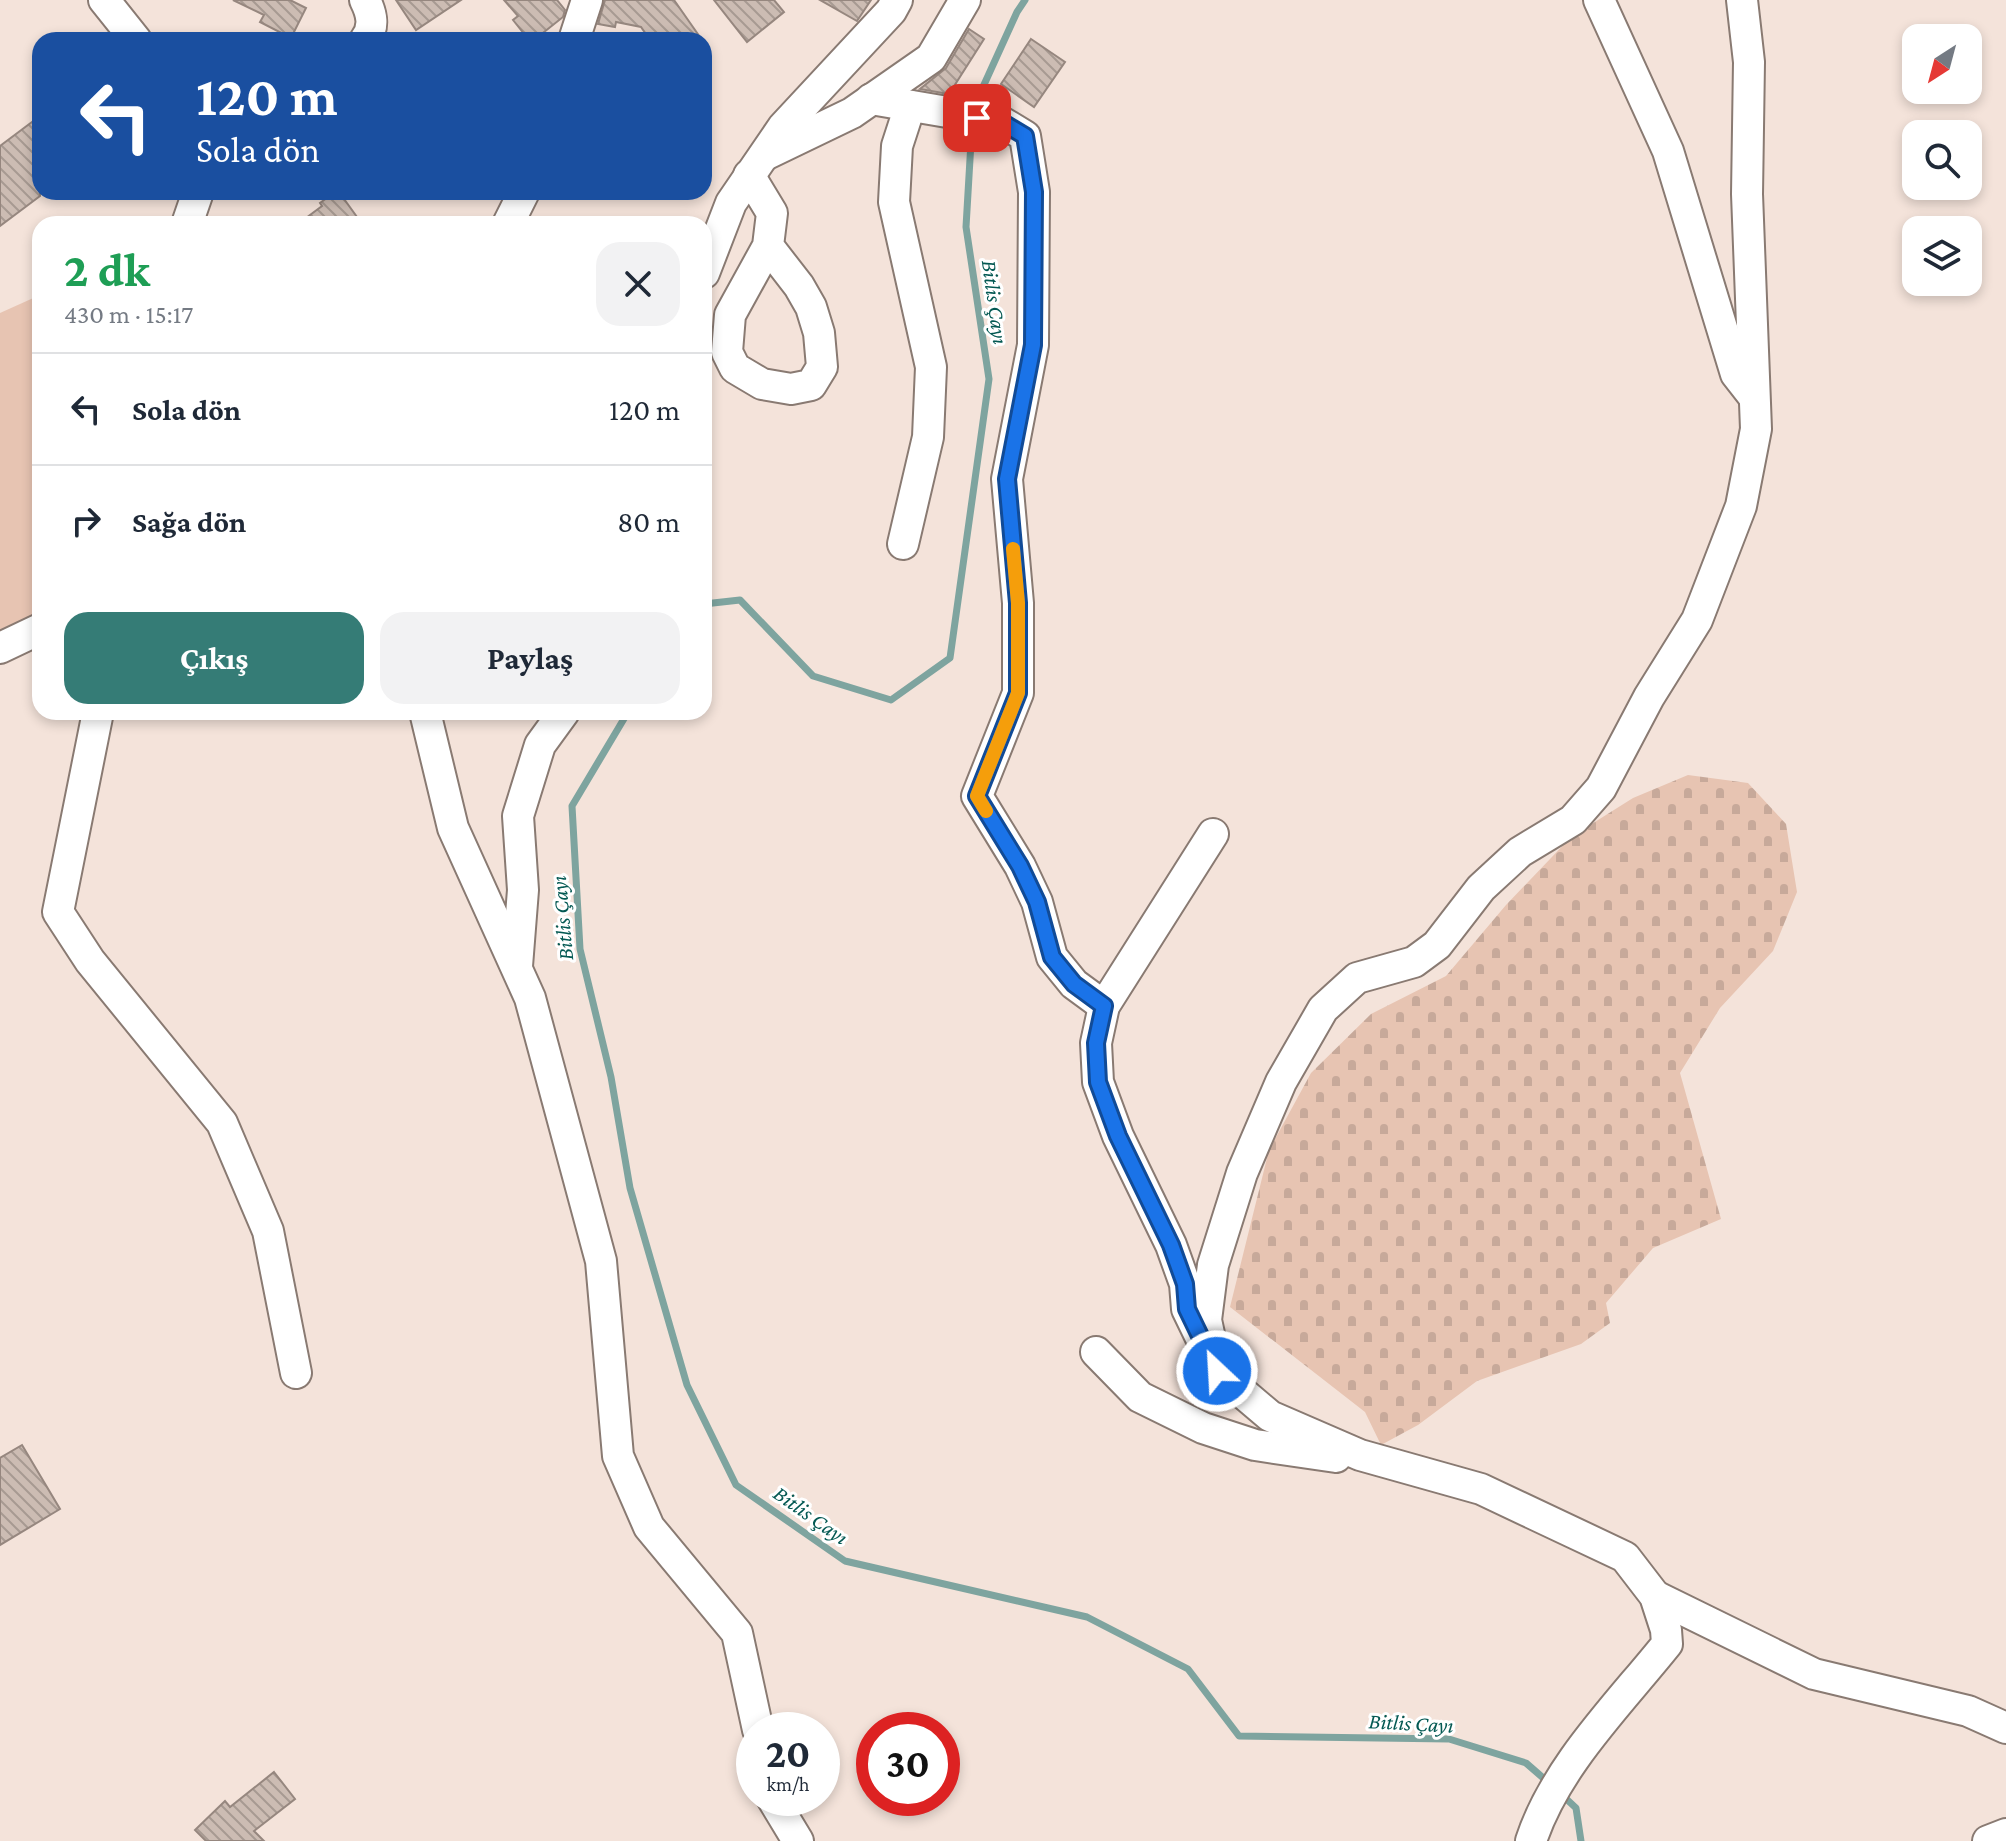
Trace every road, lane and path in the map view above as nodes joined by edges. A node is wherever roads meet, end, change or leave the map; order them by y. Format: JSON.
{"nodes":[{"id":1,"x":104,"y":0,"type":"edge"},
{"id":2,"x":365,"y":0,"type":"edge"},
{"id":3,"x":587,"y":0,"type":"edge"},
{"id":4,"x":897,"y":0,"type":"edge"},
{"id":5,"x":965,"y":0,"type":"edge"},
{"id":6,"x":1599,"y":0,"type":"edge"},
{"id":7,"x":1742,"y":0,"type":"edge"},
{"id":8,"x":130,"y":32,"type":"edge"},
{"id":9,"x":369,"y":32,"type":"edge"},
{"id":10,"x":577,"y":32,"type":"edge"},
{"id":11,"x":871,"y":99,"type":"junction"},
{"id":12,"x":910,"y":106,"type":"junction"},
{"id":13,"x":756,"y":165,"type":"junction"},
{"id":14,"x":768,"y":246,"type":"dead end"},
{"id":15,"x":712,"y":252,"type":"edge"},
{"id":16,"x":1755,"y":398,"type":"junction"},
{"id":17,"x":903,"y":544,"type":"dead end"},
{"id":18,"x":32,"y":633,"type":"edge"},
{"id":19,"x":0,"y":648,"type":"edge"},
{"id":20,"x":97,"y":720,"type":"edge"},
{"id":21,"x":427,"y":720,"type":"edge"},
{"id":22,"x":558,"y":720,"type":"edge"},
{"id":23,"x":1213,"y":834,"type":"dead end"},
{"id":24,"x":516,"y":968,"type":"junction"},
{"id":25,"x":1104,"y":1006,"type":"junction"},
{"id":26,"x":1096,"y":1352,"type":"dead end"},
{"id":27,"x":1217,"y":1371,"type":"junction"},
{"id":28,"x":296,"y":1373,"type":"dead end"},
{"id":29,"x":1400,"y":1466,"type":"junction"},
{"id":30,"x":1655,"y":1596,"type":"junction"},
{"id":31,"x":754,"y":1712,"type":"edge"},
{"id":32,"x":2006,"y":1728,"type":"edge"},
{"id":33,"x":783,"y":1816,"type":"edge"},
{"id":34,"x":1536,"y":1828,"type":"edge"},
{"id":35,"x":2006,"y":1834,"type":"edge"},
{"id":36,"x":798,"y":1841,"type":"edge"},
{"id":37,"x":1988,"y":1841,"type":"edge"}],
"edges":[{"from":1,"to":8,"type":"street"},
{"from":2,"to":9,"type":"street"},
{"from":3,"to":10,"type":"street"},
{"from":4,"to":13,"type":"street"},
{"from":5,"to":11,"type":"street"},
{"from":6,"to":16,"type":"street"},
{"from":7,"to":16,"type":"street"},
{"from":11,"to":12,"type":"street"},
{"from":11,"to":13,"type":"street"},
{"from":12,"to":17,"type":"street"},
{"from":12,"to":25,"type":"street"},
{"from":13,"to":14,"type":"street"},
{"from":13,"to":15,"type":"street"},
{"from":16,"to":27,"type":"street"},
{"from":18,"to":19,"type":"street"},
{"from":20,"to":28,"type":"street"},
{"from":21,"to":24,"type":"street"},
{"from":22,"to":24,"type":"street"},
{"from":23,"to":25,"type":"street"},
{"from":24,"to":31,"type":"street"},
{"from":25,"to":27,"type":"street"},
{"from":26,"to":29,"type":"street"},
{"from":27,"to":29,"type":"street"},
{"from":29,"to":30,"type":"street"},
{"from":30,"to":32,"type":"street"},
{"from":30,"to":34,"type":"street"},
{"from":33,"to":36,"type":"street"},
{"from":35,"to":37,"type":"street"}]}
